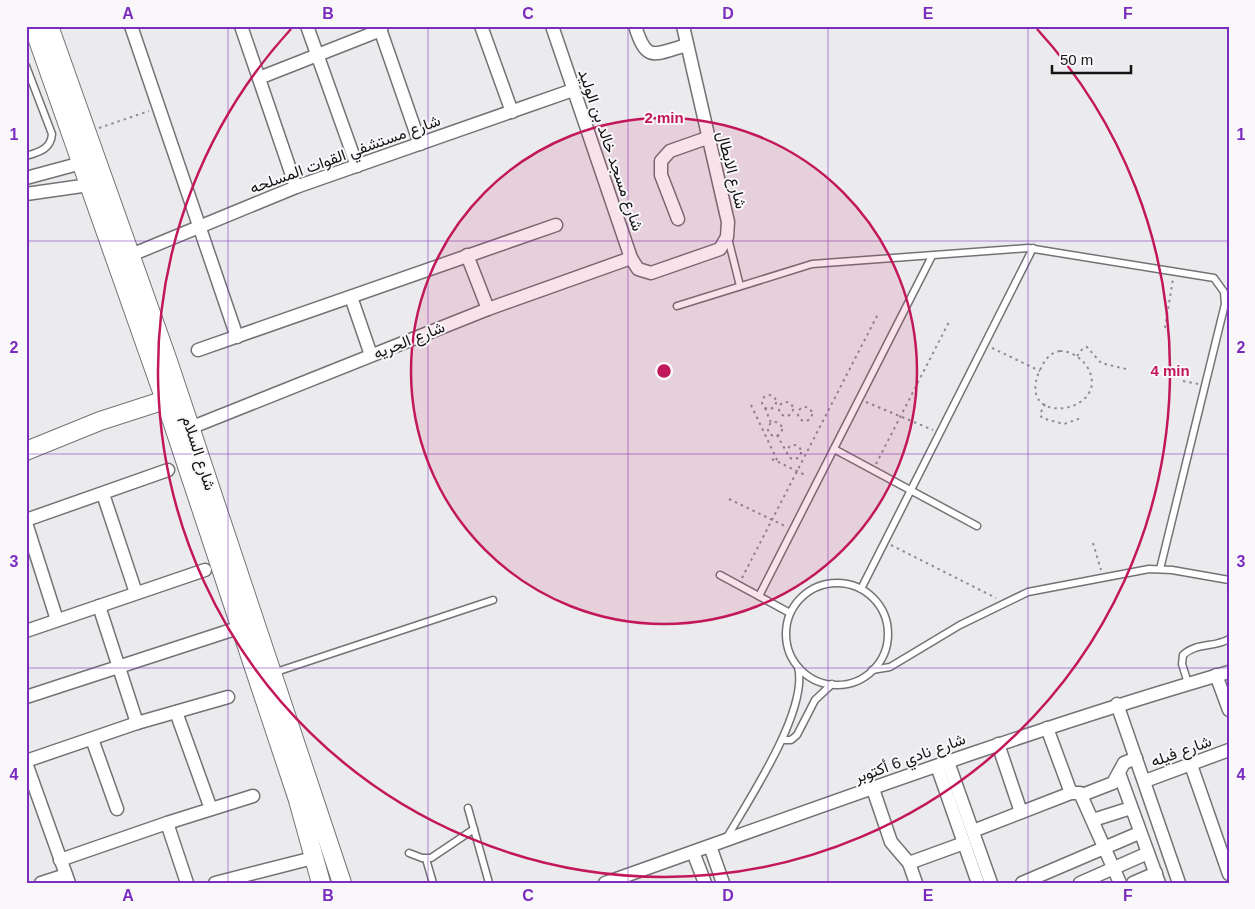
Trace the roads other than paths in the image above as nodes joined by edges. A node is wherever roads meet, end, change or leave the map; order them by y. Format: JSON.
{"nodes":[{"id":1,"x":32,"y":26,"type":"edge"},
{"id":2,"x":48,"y":26,"type":"edge"},
{"id":3,"x":131,"y":26,"type":"edge"},
{"id":4,"x":240,"y":26,"type":"edge"},
{"id":5,"x":307,"y":26,"type":"edge"},
{"id":6,"x":481,"y":26,"type":"edge"},
{"id":7,"x":552,"y":26,"type":"edge"},
{"id":8,"x":635,"y":26,"type":"edge"},
{"id":9,"x":683,"y":26,"type":"edge"},
{"id":10,"x":380,"y":28,"type":"edge"},
{"id":11,"x":687,"y":46,"type":"junction"},
{"id":12,"x":317,"y":54,"type":"junction"},
{"id":13,"x":26,"y":66,"type":"edge"},
{"id":14,"x":258,"y":78,"type":"junction"},
{"id":15,"x":573,"y":90,"type":"junction"},
{"id":16,"x":512,"y":112,"type":"junction"},
{"id":17,"x":707,"y":138,"type":"junction"},
{"id":18,"x":420,"y":144,"type":"junction"},
{"id":19,"x":26,"y":156,"type":"edge"},
{"id":20,"x":89,"y":161,"type":"junction"},
{"id":21,"x":357,"y":166,"type":"junction"},
{"id":22,"x":26,"y":178,"type":"edge"},
{"id":23,"x":97,"y":184,"type":"junction"},
{"id":24,"x":296,"y":187,"type":"junction"},
{"id":25,"x":26,"y":194,"type":"edge"},
{"id":26,"x":678,"y":218,"type":"dead end"},
{"id":27,"x":556,"y":224,"type":"dead end"},
{"id":28,"x":199,"y":227,"type":"junction"},
{"id":29,"x":727,"y":237,"type":"junction"},
{"id":30,"x":1033,"y":248,"type":"junction"},
{"id":31,"x":131,"y":255,"type":"junction"},
{"id":32,"x":467,"y":255,"type":"junction"},
{"id":33,"x":932,"y":256,"type":"junction"},
{"id":34,"x":631,"y":258,"type":"junction"},
{"id":35,"x":740,"y":286,"type":"junction"},
{"id":36,"x":351,"y":297,"type":"junction"},
{"id":37,"x":677,"y":306,"type":"dead end"},
{"id":38,"x":488,"y":309,"type":"junction"},
{"id":39,"x":237,"y":336,"type":"junction"},
{"id":40,"x":198,"y":350,"type":"dead end"},
{"id":41,"x":372,"y":355,"type":"junction"},
{"id":42,"x":165,"y":400,"type":"junction"},
{"id":43,"x":190,"y":428,"type":"junction"},
{"id":44,"x":834,"y":449,"type":"junction"},
{"id":45,"x":26,"y":451,"type":"edge"},
{"id":46,"x":168,"y":470,"type":"dead end"},
{"id":47,"x":911,"y":490,"type":"junction"},
{"id":48,"x":103,"y":494,"type":"junction"},
{"id":49,"x":26,"y":522,"type":"edge"},
{"id":50,"x":977,"y":526,"type":"dead end"},
{"id":51,"x":1160,"y":569,"type":"junction"},
{"id":52,"x":205,"y":570,"type":"dead end"},
{"id":53,"x":720,"y":575,"type":"dead end"},
{"id":54,"x":1229,"y":580,"type":"edge"},
{"id":55,"x":861,"y":588,"type":"junction"},
{"id":56,"x":136,"y":594,"type":"junction"},
{"id":57,"x":759,"y":596,"type":"junction"},
{"id":58,"x":493,"y":600,"type":"dead end"},
{"id":59,"x":99,"y":606,"type":"junction"},
{"id":60,"x":790,"y":613,"type":"junction"},
{"id":61,"x":57,"y":620,"type":"junction"},
{"id":62,"x":241,"y":627,"type":"junction"},
{"id":63,"x":26,"y":631,"type":"edge"},
{"id":64,"x":1229,"y":639,"type":"edge"},
{"id":65,"x":119,"y":666,"type":"junction"},
{"id":66,"x":798,"y":666,"type":"junction"},
{"id":67,"x":872,"y":670,"type":"junction"},
{"id":68,"x":1229,"y":672,"type":"edge"},
{"id":69,"x":272,"y":674,"type":"junction"},
{"id":70,"x":1216,"y":675,"type":"junction"},
{"id":71,"x":832,"y":684,"type":"junction"},
{"id":72,"x":1188,"y":684,"type":"junction"},
{"id":73,"x":26,"y":697,"type":"edge"},
{"id":74,"x":228,"y":697,"type":"dead end"},
{"id":75,"x":1117,"y":704,"type":"junction"},
{"id":76,"x":1229,"y":710,"type":"edge"},
{"id":77,"x":176,"y":712,"type":"junction"},
{"id":78,"x":137,"y":723,"type":"junction"},
{"id":79,"x":1047,"y":728,"type":"junction"},
{"id":80,"x":92,"y":739,"type":"junction"},
{"id":81,"x":784,"y":740,"type":"junction"},
{"id":82,"x":998,"y":744,"type":"junction"},
{"id":83,"x":1229,"y":750,"type":"edge"},
{"id":84,"x":1136,"y":758,"type":"junction"},
{"id":85,"x":26,"y":762,"type":"edge"},
{"id":86,"x":943,"y":764,"type":"junction"},
{"id":87,"x":1191,"y":765,"type":"junction"},
{"id":88,"x":1119,"y":773,"type":"junction"},
{"id":89,"x":1145,"y":782,"type":"junction"},
{"id":90,"x":873,"y":789,"type":"junction"},
{"id":91,"x":1077,"y":794,"type":"junction"},
{"id":92,"x":253,"y":796,"type":"dead end"},
{"id":93,"x":305,"y":798,"type":"junction"},
{"id":94,"x":468,"y":808,"type":"dead end"},
{"id":95,"x":1131,"y":808,"type":"junction"},
{"id":96,"x":117,"y":809,"type":"dead end"},
{"id":97,"x":211,"y":809,"type":"junction"},
{"id":98,"x":1021,"y":812,"type":"junction"},
{"id":99,"x":1093,"y":820,"type":"junction"},
{"id":100,"x":167,"y":823,"type":"junction"},
{"id":101,"x":474,"y":829,"type":"junction"},
{"id":102,"x":973,"y":831,"type":"junction"},
{"id":103,"x":1139,"y":833,"type":"junction"},
{"id":104,"x":725,"y":841,"type":"junction"},
{"id":105,"x":964,"y":843,"type":"junction"},
{"id":106,"x":710,"y":846,"type":"junction"},
{"id":107,"x":1105,"y":849,"type":"junction"},
{"id":108,"x":693,"y":852,"type":"junction"},
{"id":109,"x":409,"y":853,"type":"dead end"},
{"id":110,"x":1148,"y":853,"type":"junction"},
{"id":111,"x":313,"y":858,"type":"junction"},
{"id":112,"x":426,"y":859,"type":"junction"},
{"id":113,"x":60,"y":860,"type":"junction"},
{"id":114,"x":909,"y":863,"type":"junction"},
{"id":115,"x":1114,"y":869,"type":"junction"},
{"id":116,"x":1229,"y":874,"type":"edge"},
{"id":117,"x":248,"y":878,"type":"edge"},
{"id":118,"x":1157,"y":878,"type":"edge"},
{"id":119,"x":67,"y":879,"type":"edge"},
{"id":120,"x":41,"y":883,"type":"edge"},
{"id":121,"x":187,"y":883,"type":"edge"},
{"id":122,"x":215,"y":883,"type":"edge"},
{"id":123,"x":321,"y":883,"type":"edge"},
{"id":124,"x":342,"y":883,"type":"edge"},
{"id":125,"x":433,"y":883,"type":"edge"},
{"id":126,"x":490,"y":883,"type":"edge"},
{"id":127,"x":605,"y":883,"type":"edge"},
{"id":128,"x":705,"y":883,"type":"edge"},
{"id":129,"x":723,"y":883,"type":"edge"},
{"id":130,"x":916,"y":883,"type":"edge"},
{"id":131,"x":978,"y":883,"type":"edge"},
{"id":132,"x":991,"y":883,"type":"edge"},
{"id":133,"x":1022,"y":883,"type":"edge"},
{"id":134,"x":1080,"y":883,"type":"edge"},
{"id":135,"x":1120,"y":883,"type":"edge"},
{"id":136,"x":1133,"y":883,"type":"edge"},
{"id":137,"x":1179,"y":883,"type":"edge"}],
"edges":[{"from":1,"to":20,"type":"street","name":"شارع السلام"},
{"from":2,"to":20,"type":"street","name":"شارع السلام"},
{"from":3,"to":28,"type":"street"},
{"from":4,"to":14,"type":"street"},
{"from":5,"to":12,"type":"street"},
{"from":6,"to":16,"type":"street"},
{"from":7,"to":15,"type":"street","name":"شارع مسجد خالد بن الوليد"},
{"from":8,"to":11,"type":"street"},
{"from":9,"to":11,"type":"street","name":"شارع الابطال"},
{"from":10,"to":12,"type":"street"},
{"from":10,"to":18,"type":"street"},
{"from":11,"to":17,"type":"street","name":"شارع الابطال"},
{"from":12,"to":14,"type":"street"},
{"from":12,"to":21,"type":"street"},
{"from":13,"to":19,"type":"lane"},
{"from":14,"to":24,"type":"street"},
{"from":15,"to":16,"type":"street","name":"شارع مستشفي القوات المسلحه"},
{"from":15,"to":34,"type":"street","name":"شارع مسجد خالد بن الوليد"},
{"from":16,"to":18,"type":"street","name":"شارع مستشفي القوات المسلحه"},
{"from":17,"to":26,"type":"street"},
{"from":17,"to":29,"type":"street","name":"شارع الابطال"},
{"from":18,"to":21,"type":"street","name":"شارع مستشفي القوات المسلحه"},
{"from":20,"to":22,"type":"street"},
{"from":20,"to":23,"type":"street","name":"شارع السلام"},
{"from":21,"to":24,"type":"street","name":"شارع مستشفي القوات المسلحه"},
{"from":23,"to":25,"type":"street"},
{"from":23,"to":31,"type":"street","name":"شارع السلام"},
{"from":23,"to":42,"type":"street","name":"شارع السلام"},
{"from":24,"to":28,"type":"street","name":"شارع مستشفي القوات المسلحه"},
{"from":27,"to":32,"type":"street"},
{"from":28,"to":31,"type":"street","name":"شارع مستشفي القوات المسلحه"},
{"from":28,"to":39,"type":"street"},
{"from":29,"to":34,"type":"street","name":"شارع مسجد خالد بن الوليد"},
{"from":29,"to":35,"type":"lane"},
{"from":30,"to":33,"type":"lane"},
{"from":30,"to":47,"type":"lane"},
{"from":30,"to":51,"type":"lane"},
{"from":31,"to":43,"type":"street","name":"شارع السلام"},
{"from":32,"to":36,"type":"street"},
{"from":32,"to":38,"type":"street"},
{"from":33,"to":35,"type":"lane"},
{"from":33,"to":44,"type":"lane"},
{"from":34,"to":38,"type":"street","name":"شارع الحريه"},
{"from":35,"to":37,"type":"lane"},
{"from":36,"to":39,"type":"street"},
{"from":36,"to":41,"type":"street"},
{"from":38,"to":41,"type":"street","name":"شارع الحريه"},
{"from":39,"to":40,"type":"street"},
{"from":41,"to":43,"type":"street","name":"شارع الحريه"},
{"from":42,"to":45,"type":"street"},
{"from":42,"to":62,"type":"street","name":"شارع السلام"},
{"from":43,"to":69,"type":"street","name":"شارع السلام"},
{"from":44,"to":47,"type":"lane"},
{"from":44,"to":57,"type":"lane"},
{"from":46,"to":48,"type":"street"},
{"from":47,"to":50,"type":"lane"},
{"from":47,"to":55,"type":"lane"},
{"from":48,"to":49,"type":"street"},
{"from":48,"to":56,"type":"street"},
{"from":49,"to":61,"type":"street"},
{"from":51,"to":54,"type":"lane"},
{"from":51,"to":67,"type":"lane"},
{"from":52,"to":56,"type":"street"},
{"from":53,"to":57,"type":"lane"},
{"from":55,"to":60,"type":"lane"},
{"from":55,"to":67,"type":"lane"},
{"from":56,"to":59,"type":"street"},
{"from":57,"to":60,"type":"lane"},
{"from":58,"to":69,"type":"lane"},
{"from":59,"to":61,"type":"street"},
{"from":59,"to":65,"type":"street"},
{"from":60,"to":66,"type":"lane"},
{"from":61,"to":63,"type":"street"},
{"from":62,"to":65,"type":"street"},
{"from":62,"to":93,"type":"street","name":"شارع السلام"},
{"from":64,"to":72,"type":"lane"},
{"from":65,"to":73,"type":"street"},
{"from":65,"to":78,"type":"street"},
{"from":66,"to":71,"type":"lane"},
{"from":66,"to":81,"type":"lane"},
{"from":67,"to":71,"type":"lane"},
{"from":68,"to":70,"type":"street","name":"شارع نادي 6 أكتوبر"},
{"from":69,"to":93,"type":"street","name":"شارع السلام"},
{"from":70,"to":72,"type":"street","name":"شارع نادي 6 أكتوبر"},
{"from":70,"to":76,"type":"street"},
{"from":71,"to":81,"type":"lane"},
{"from":72,"to":75,"type":"street","name":"شارع نادي 6 أكتوبر"},
{"from":74,"to":77,"type":"street"},
{"from":75,"to":79,"type":"street","name":"شارع نادي 6 أكتوبر"},
{"from":75,"to":84,"type":"street"},
{"from":77,"to":78,"type":"street"},
{"from":77,"to":97,"type":"street"},
{"from":78,"to":80,"type":"street"},
{"from":79,"to":82,"type":"street","name":"شارع نادي 6 أكتوبر"},
{"from":79,"to":91,"type":"street"},
{"from":80,"to":85,"type":"street"},
{"from":80,"to":96,"type":"street"},
{"from":81,"to":104,"type":"lane"},
{"from":82,"to":86,"type":"street","name":"شارع نادي 6 أكتوبر"},
{"from":82,"to":98,"type":"street"},
{"from":83,"to":87,"type":"street","name":"شارع فيله"},
{"from":84,"to":88,"type":"street"},
{"from":84,"to":89,"type":"street"},
{"from":85,"to":113,"type":"street"},
{"from":86,"to":90,"type":"street","name":"شارع نادي 6 أكتوبر"},
{"from":86,"to":102,"type":"street"},
{"from":86,"to":105,"type":"street"},
{"from":87,"to":89,"type":"street","name":"شارع فيله"},
{"from":87,"to":116,"type":"street"},
{"from":88,"to":91,"type":"street"},
{"from":88,"to":95,"type":"street"},
{"from":89,"to":137,"type":"street"},
{"from":90,"to":104,"type":"street","name":"شارع نادي 6 أكتوبر"},
{"from":90,"to":114,"type":"street"},
{"from":91,"to":98,"type":"street"},
{"from":91,"to":99,"type":"street"},
{"from":92,"to":97,"type":"street"},
{"from":93,"to":111,"type":"street","name":"شارع السلام"},
{"from":93,"to":124,"type":"street","name":"شارع السلام"},
{"from":94,"to":101,"type":"lane"},
{"from":95,"to":99,"type":"street"},
{"from":95,"to":103,"type":"street"},
{"from":97,"to":100,"type":"street"},
{"from":98,"to":102,"type":"street"},
{"from":99,"to":107,"type":"street"},
{"from":100,"to":113,"type":"street"},
{"from":100,"to":121,"type":"street"},
{"from":101,"to":112,"type":"lane"},
{"from":101,"to":126,"type":"lane"},
{"from":102,"to":132,"type":"street"},
{"from":103,"to":107,"type":"street"},
{"from":103,"to":110,"type":"street"},
{"from":104,"to":106,"type":"street","name":"شارع نادي 6 أكتوبر"},
{"from":105,"to":114,"type":"street"},
{"from":105,"to":131,"type":"street"},
{"from":106,"to":108,"type":"street","name":"شارع نادي 6 أكتوبر"},
{"from":106,"to":129,"type":"street"},
{"from":107,"to":115,"type":"street"},
{"from":107,"to":133,"type":"street"},
{"from":108,"to":127,"type":"street","name":"شارع نادي 6 أكتوبر"},
{"from":108,"to":128,"type":"street"},
{"from":109,"to":112,"type":"lane"},
{"from":110,"to":115,"type":"street"},
{"from":110,"to":118,"type":"street"},
{"from":111,"to":117,"type":"street"},
{"from":111,"to":123,"type":"street","name":"شارع السلام"},
{"from":112,"to":125,"type":"lane"},
{"from":113,"to":119,"type":"street"},
{"from":114,"to":130,"type":"street"},
{"from":115,"to":134,"type":"street"},
{"from":115,"to":135,"type":"street"},
{"from":117,"to":122,"type":"street"},
{"from":118,"to":136,"type":"street"},
{"from":119,"to":120,"type":"street"}]}
